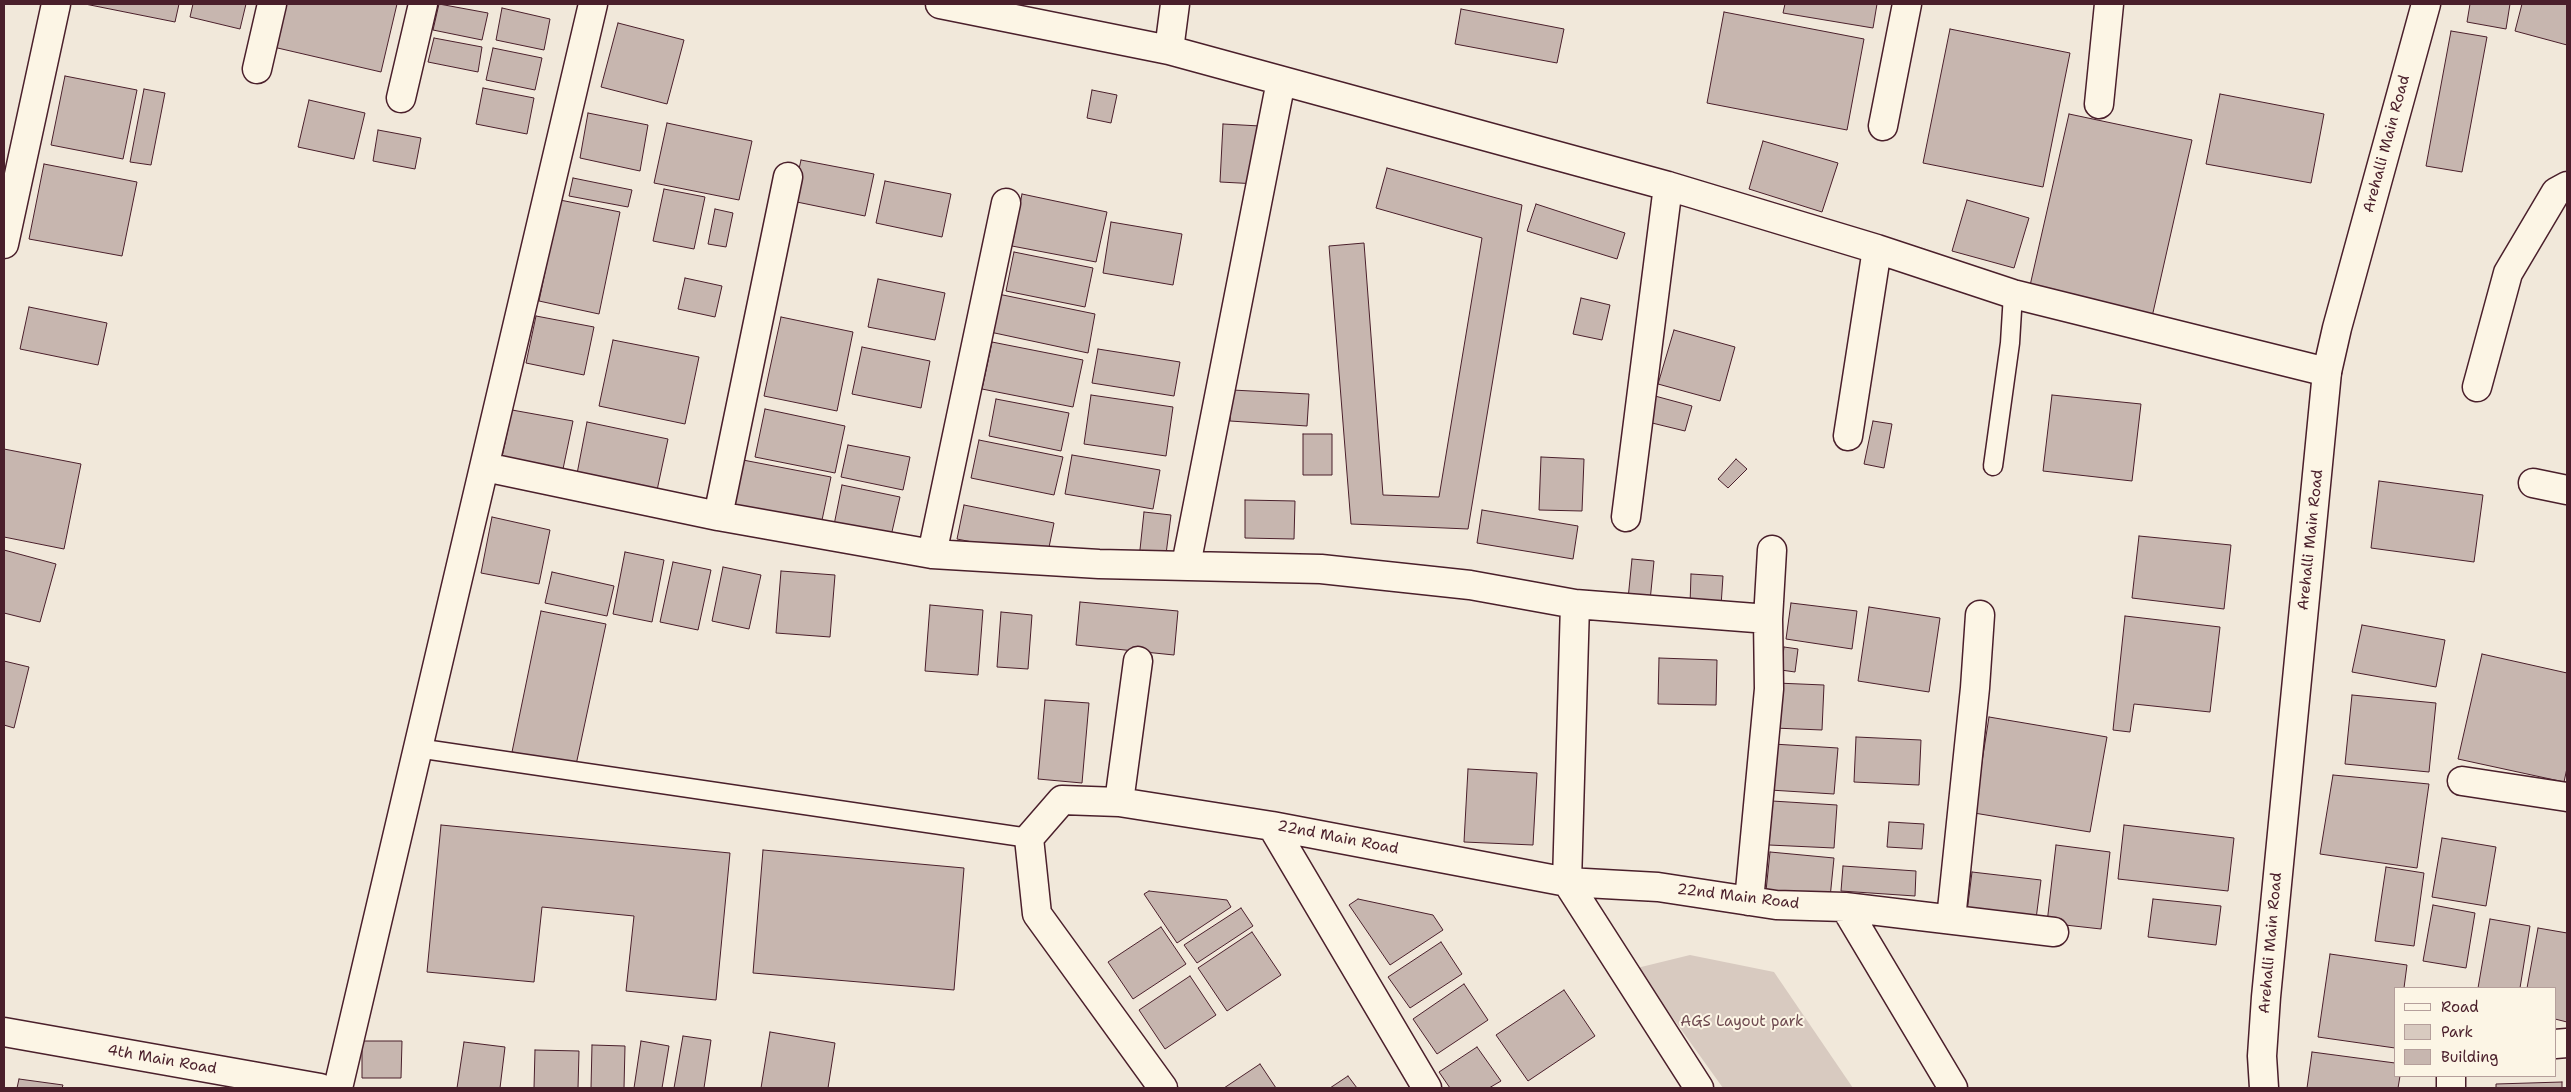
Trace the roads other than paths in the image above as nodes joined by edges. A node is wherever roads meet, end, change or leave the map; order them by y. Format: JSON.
{"nodes":[{"id":1,"x":56,"y":4,"type":"edge"},
{"id":2,"x":272,"y":4,"type":"edge"},
{"id":3,"x":422,"y":4,"type":"edge"},
{"id":4,"x":593,"y":4,"type":"edge"},
{"id":5,"x":940,"y":4,"type":"edge"},
{"id":6,"x":1176,"y":4,"type":"edge"},
{"id":7,"x":1906,"y":4,"type":"edge"},
{"id":8,"x":2109,"y":4,"type":"edge"},
{"id":9,"x":2426,"y":4,"type":"edge"},
{"id":10,"x":1169,"y":50,"type":"junction"},
{"id":11,"x":256,"y":69,"type":"dead end"},
{"id":12,"x":1281,"y":81,"type":"junction"},
{"id":13,"x":401,"y":98,"type":"dead end"},
{"id":14,"x":2099,"y":104,"type":"dead end"},
{"id":15,"x":1883,"y":126,"type":"dead end"},
{"id":16,"x":788,"y":177,"type":"dead end"},
{"id":17,"x":1668,"y":186,"type":"junction"},
{"id":18,"x":2567,"y":186,"type":"edge"},
{"id":19,"x":1006,"y":203,"type":"dead end"},
{"id":20,"x":4,"y":244,"type":"edge"},
{"id":21,"x":1877,"y":249,"type":"junction"},
{"id":22,"x":2014,"y":294,"type":"junction"},
{"id":23,"x":2327,"y":372,"type":"junction"},
{"id":24,"x":2477,"y":387,"type":"dead end"},
{"id":25,"x":1848,"y":436,"type":"dead end"},
{"id":26,"x":1993,"y":466,"type":"dead end"},
{"id":27,"x":485,"y":467,"type":"junction"},
{"id":28,"x":2533,"y":483,"type":"dead end"},
{"id":29,"x":2567,"y":490,"type":"edge"},
{"id":30,"x":718,"y":516,"type":"junction"},
{"id":31,"x":1626,"y":517,"type":"dead end"},
{"id":32,"x":1772,"y":550,"type":"dead end"},
{"id":33,"x":932,"y":554,"type":"junction"},
{"id":34,"x":1186,"y":565,"type":"junction"},
{"id":35,"x":1575,"y":604,"type":"junction"},
{"id":36,"x":1980,"y":615,"type":"dead end"},
{"id":37,"x":1768,"y":619,"type":"junction"},
{"id":38,"x":1138,"y":661,"type":"dead end"},
{"id":39,"x":418,"y":748,"type":"junction"},
{"id":40,"x":2462,"y":781,"type":"dead end"},
{"id":41,"x":2567,"y":797,"type":"edge"},
{"id":42,"x":1119,"y":802,"type":"junction"},
{"id":43,"x":1272,"y":826,"type":"junction"},
{"id":44,"x":1029,"y":838,"type":"junction"},
{"id":45,"x":1567,"y":882,"type":"junction"},
{"id":46,"x":1749,"y":900,"type":"junction"},
{"id":47,"x":1845,"y":907,"type":"junction"},
{"id":48,"x":1952,"y":919,"type":"junction"},
{"id":49,"x":2054,"y":932,"type":"dead end"},
{"id":50,"x":4,"y":1032,"type":"edge"},
{"id":51,"x":320,"y":1088,"type":"edge"},
{"id":52,"x":338,"y":1088,"type":"edge"},
{"id":53,"x":1163,"y":1088,"type":"edge"},
{"id":54,"x":1427,"y":1088,"type":"edge"},
{"id":55,"x":1699,"y":1088,"type":"edge"},
{"id":56,"x":1953,"y":1088,"type":"edge"},
{"id":57,"x":2264,"y":1088,"type":"edge"}],
"edges":[{"from":1,"to":20,"type":"street"},
{"from":2,"to":11,"type":"street"},
{"from":3,"to":13,"type":"street"},
{"from":4,"to":27,"type":"street"},
{"from":5,"to":10,"type":"street"},
{"from":6,"to":10,"type":"street"},
{"from":7,"to":15,"type":"street"},
{"from":8,"to":14,"type":"street"},
{"from":9,"to":23,"type":"street","name":"Arehalli Main Road"},
{"from":10,"to":12,"type":"street"},
{"from":12,"to":17,"type":"street"},
{"from":12,"to":34,"type":"street"},
{"from":16,"to":30,"type":"street"},
{"from":17,"to":21,"type":"street"},
{"from":17,"to":31,"type":"street"},
{"from":18,"to":24,"type":"street"},
{"from":19,"to":33,"type":"street"},
{"from":21,"to":22,"type":"street"},
{"from":21,"to":25,"type":"street"},
{"from":22,"to":23,"type":"street"},
{"from":22,"to":26,"type":"lane"},
{"from":23,"to":57,"type":"street","name":"Arehalli Main Road"},
{"from":27,"to":30,"type":"street"},
{"from":27,"to":39,"type":"street"},
{"from":28,"to":29,"type":"street"},
{"from":30,"to":33,"type":"street"},
{"from":32,"to":37,"type":"street"},
{"from":33,"to":34,"type":"street"},
{"from":34,"to":35,"type":"street"},
{"from":35,"to":37,"type":"street"},
{"from":35,"to":45,"type":"street"},
{"from":36,"to":48,"type":"street"},
{"from":37,"to":46,"type":"street"},
{"from":38,"to":42,"type":"street"},
{"from":39,"to":44,"type":"lane"},
{"from":39,"to":52,"type":"street"},
{"from":40,"to":41,"type":"street"},
{"from":42,"to":43,"type":"street","name":"22nd Main Road"},
{"from":42,"to":44,"type":"street","name":"22nd Main Road"},
{"from":43,"to":45,"type":"street","name":"22nd Main Road"},
{"from":43,"to":54,"type":"street"},
{"from":44,"to":53,"type":"street"},
{"from":45,"to":46,"type":"street","name":"22nd Main Road"},
{"from":45,"to":55,"type":"street"},
{"from":46,"to":47,"type":"street","name":"22nd Main Road"},
{"from":47,"to":48,"type":"street","name":"22nd Main Road"},
{"from":47,"to":56,"type":"street"},
{"from":48,"to":49,"type":"street","name":"22nd Main Road"},
{"from":50,"to":51,"type":"street","name":"4th Main Road"}]}
